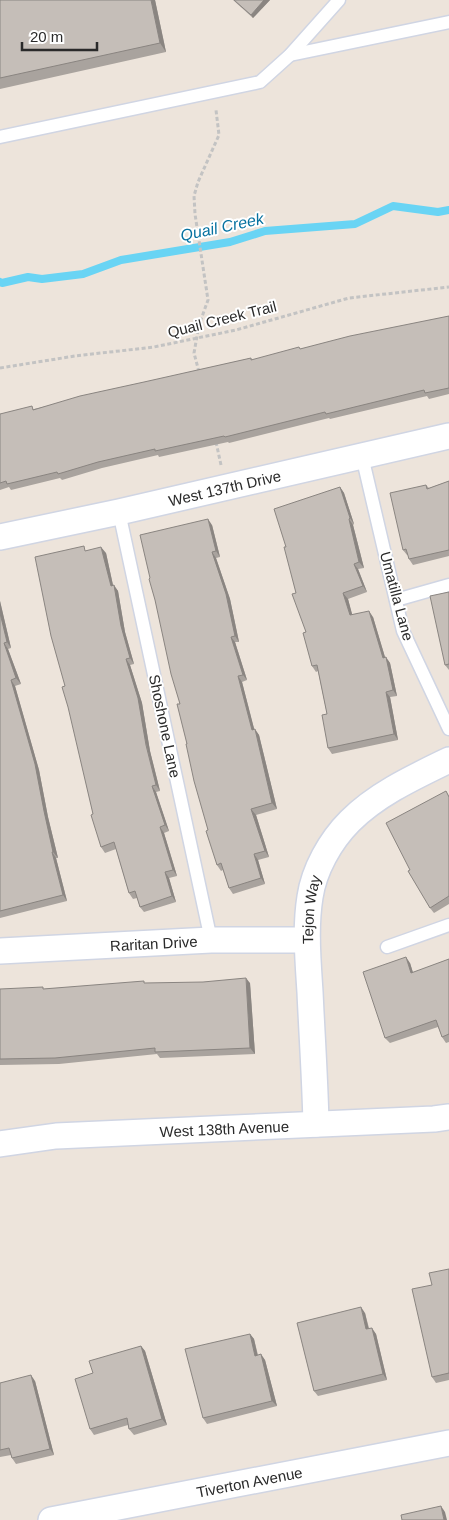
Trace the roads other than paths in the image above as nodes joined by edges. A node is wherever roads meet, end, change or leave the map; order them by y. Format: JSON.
{"nodes":[{"id":1,"x":339,"y":0,"type":"edge"},
{"id":2,"x":449,"y":22,"type":"edge"},
{"id":3,"x":290,"y":56,"type":"junction"},
{"id":4,"x":0,"y":137,"type":"edge"},
{"id":5,"x":449,"y":436,"type":"edge"},
{"id":6,"x":362,"y":456,"type":"junction"},
{"id":7,"x":119,"y":512,"type":"junction"},
{"id":8,"x":0,"y":537,"type":"edge"},
{"id":9,"x":449,"y":585,"type":"edge"},
{"id":10,"x":396,"y":600,"type":"junction"},
{"id":11,"x":449,"y":729,"type":"edge"},
{"id":12,"x":449,"y":760,"type":"edge"},
{"id":13,"x":449,"y":924,"type":"edge"},
{"id":14,"x":211,"y":940,"type":"junction"},
{"id":15,"x":307,"y":940,"type":"junction"},
{"id":16,"x":387,"y":948,"type":"dead end"},
{"id":17,"x":0,"y":951,"type":"edge"},
{"id":18,"x":449,"y":1117,"type":"edge"},
{"id":19,"x":316,"y":1124,"type":"junction"},
{"id":20,"x":0,"y":1144,"type":"edge"},
{"id":21,"x":449,"y":1443,"type":"edge"},
{"id":22,"x":51,"y":1520,"type":"edge"}],
"edges":[{"from":1,"to":3,"type":"lane"},
{"from":2,"to":3,"type":"lane"},
{"from":3,"to":4,"type":"lane"},
{"from":5,"to":6,"type":"street","name":"West 137th Drive"},
{"from":6,"to":7,"type":"street","name":"West 137th Drive"},
{"from":6,"to":10,"type":"lane","name":"Umatilla Lane"},
{"from":7,"to":8,"type":"street","name":"West 137th Drive"},
{"from":7,"to":14,"type":"lane","name":"Shoshone Lane"},
{"from":9,"to":10,"type":"lane"},
{"from":10,"to":11,"type":"lane","name":"Umatilla Lane"},
{"from":12,"to":15,"type":"street","name":"Tejon Way"},
{"from":13,"to":16,"type":"lane"},
{"from":14,"to":15,"type":"street","name":"Raritan Drive"},
{"from":14,"to":17,"type":"street","name":"Raritan Drive"},
{"from":15,"to":19,"type":"street","name":"Tejon Way"},
{"from":18,"to":19,"type":"street","name":"West 138th Avenue"},
{"from":19,"to":20,"type":"street","name":"West 138th Avenue"},
{"from":21,"to":22,"type":"street","name":"Tiverton Avenue"}]}
